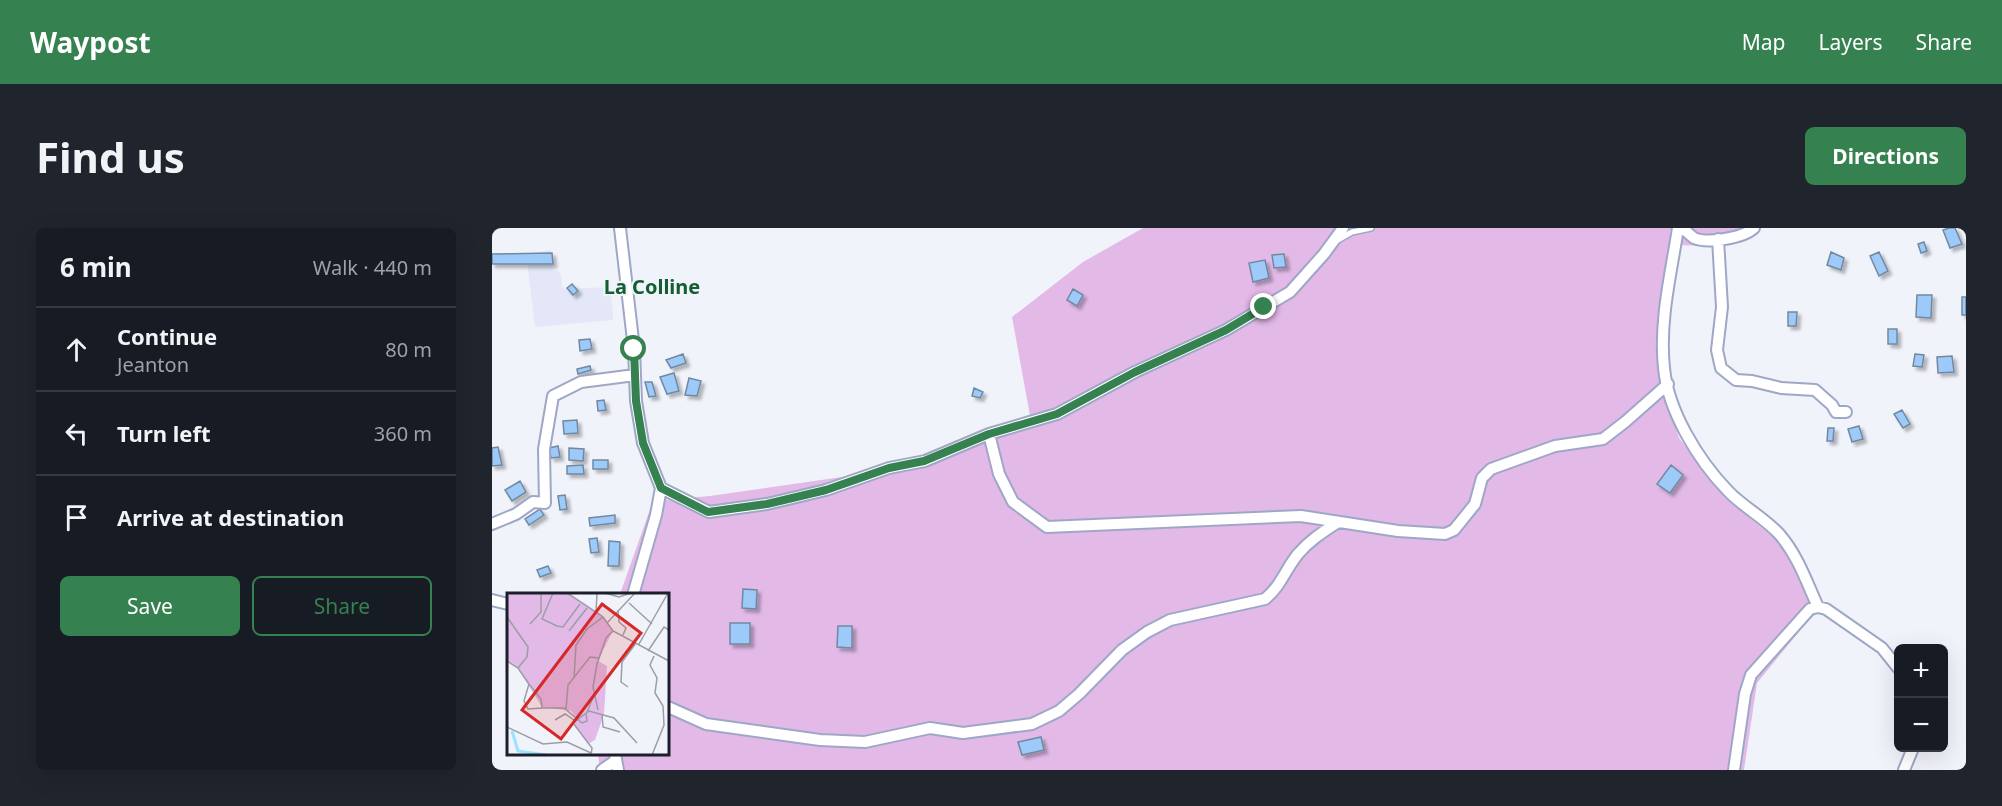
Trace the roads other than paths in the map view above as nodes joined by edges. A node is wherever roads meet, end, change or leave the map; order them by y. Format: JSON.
{"nodes":[{"id":1,"x":620,"y":228,"type":"edge"},
{"id":2,"x":1343,"y":228,"type":"edge"},
{"id":3,"x":1371,"y":228,"type":"edge"},
{"id":4,"x":1680,"y":228,"type":"edge"},
{"id":5,"x":1754,"y":228,"type":"edge"},
{"id":6,"x":1718,"y":239,"type":"junction"},
{"id":7,"x":1332,"y":243,"type":"junction"},
{"id":8,"x":635,"y":375,"type":"junction"},
{"id":9,"x":1668,"y":384,"type":"junction"},
{"id":10,"x":1846,"y":412,"type":"dead end"},
{"id":11,"x":989,"y":434,"type":"junction"},
{"id":12,"x":661,"y":488,"type":"junction"},
{"id":13,"x":1338,"y":522,"type":"junction"},
{"id":14,"x":492,"y":524,"type":"edge"},
{"id":15,"x":633,"y":593,"type":"edge"},
{"id":16,"x":492,"y":600,"type":"edge"},
{"id":17,"x":507,"y":604,"type":"edge"},
{"id":18,"x":1818,"y":608,"type":"junction"},
{"id":19,"x":1894,"y":662,"type":"edge"},
{"id":20,"x":669,"y":707,"type":"edge"},
{"id":21,"x":1911,"y":752,"type":"edge"},
{"id":22,"x":616,"y":761,"type":"edge"},
{"id":23,"x":602,"y":770,"type":"edge"},
{"id":24,"x":1734,"y":770,"type":"edge"},
{"id":25,"x":1904,"y":770,"type":"edge"}],
"edges":[{"from":1,"to":8,"type":"street"},
{"from":2,"to":7,"type":"street"},
{"from":3,"to":7,"type":"lane"},
{"from":4,"to":6,"type":"street"},
{"from":4,"to":9,"type":"street"},
{"from":5,"to":6,"type":"street"},
{"from":6,"to":10,"type":"street"},
{"from":7,"to":11,"type":"street"},
{"from":8,"to":12,"type":"street"},
{"from":8,"to":14,"type":"street"},
{"from":9,"to":13,"type":"street"},
{"from":9,"to":18,"type":"street"},
{"from":11,"to":12,"type":"street"},
{"from":11,"to":13,"type":"street"},
{"from":12,"to":15,"type":"street"},
{"from":13,"to":20,"type":"street"},
{"from":16,"to":17,"type":"street"},
{"from":18,"to":19,"type":"street"},
{"from":18,"to":24,"type":"street"},
{"from":21,"to":25,"type":"street"},
{"from":22,"to":23,"type":"street"}]}
